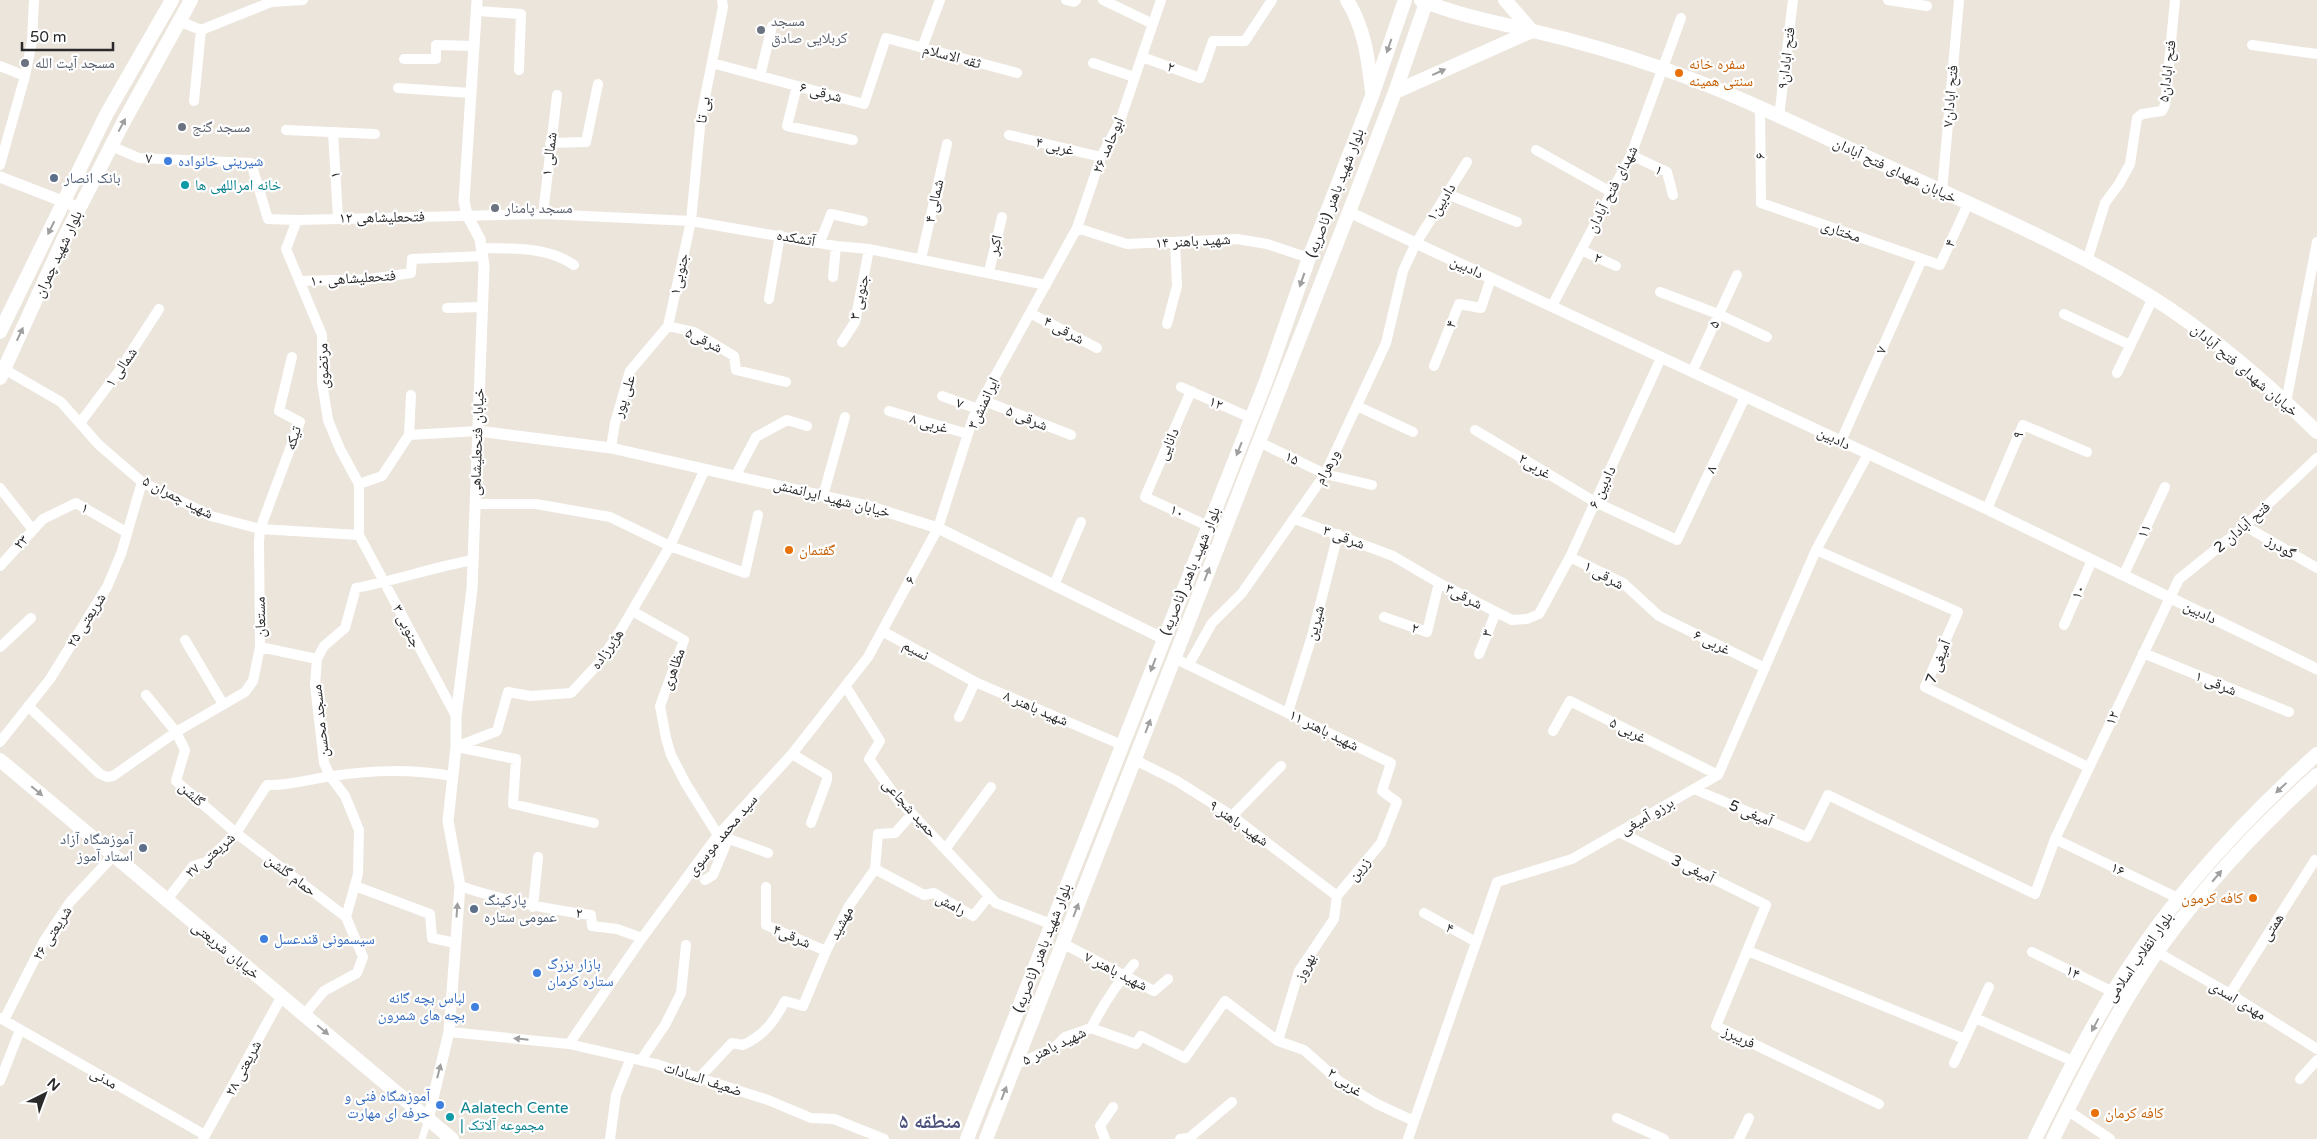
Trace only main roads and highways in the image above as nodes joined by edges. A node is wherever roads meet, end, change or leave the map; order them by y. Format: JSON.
{"nodes":[{"id":1,"x":172,"y":0,"type":"edge"},
{"id":2,"x":191,"y":0,"type":"edge"},
{"id":3,"x":1347,"y":0,"type":"edge"},
{"id":4,"x":1405,"y":0,"type":"edge"},
{"id":5,"x":1505,"y":0,"type":"edge"},
{"id":6,"x":1425,"y":1,"type":"edge"},
{"id":7,"x":1532,"y":31,"type":"junction"},
{"id":8,"x":1395,"y":92,"type":"junction"},
{"id":9,"x":1372,"y":96,"type":"junction"},
{"id":10,"x":0,"y":332,"type":"edge"},
{"id":11,"x":2,"y":374,"type":"edge"},
{"id":12,"x":2317,"y":432,"type":"edge"},
{"id":13,"x":2317,"y":754,"type":"edge"},
{"id":14,"x":0,"y":760,"type":"edge"},
{"id":15,"x":2317,"y":775,"type":"edge"},
{"id":16,"x":2246,"y":833,"type":"junction"},
{"id":17,"x":1068,"y":880,"type":"junction"},
{"id":18,"x":1085,"y":886,"type":"junction"},
{"id":19,"x":452,"y":1139,"type":"edge"},
{"id":20,"x":967,"y":1139,"type":"edge"},
{"id":21,"x":986,"y":1139,"type":"edge"},
{"id":22,"x":2035,"y":1139,"type":"edge"},
{"id":23,"x":2053,"y":1139,"type":"edge"}],
"edges":[{"from":1,"to":10,"type":"main road","name":"بلوار شهید چمران","one_way":true},
{"from":11,"to":2,"type":"main road","name":"بلوار شهید چمران","one_way":true},
{"from":3,"to":9,"type":"main road"},
{"from":4,"to":9,"type":"main road","name":"بلوار شهید باهنر (ناصریه)","one_way":true},
{"from":5,"to":7,"type":"main road"},
{"from":6,"to":7,"type":"main road","name":"خیابان شهدای فتح آبادان"},
{"from":6,"to":8,"type":"main road","name":"بلوار شهید باهنر (ناصریه)"},
{"from":8,"to":7,"type":"main road","one_way":true},
{"from":7,"to":12,"type":"main road","name":"خیابان شهدای فتح آبادان"},
{"from":18,"to":8,"type":"main road","name":"بلوار شهید باهنر (ناصریه)","one_way":true},
{"from":9,"to":17,"type":"main road","name":"بلوار شهید باهنر (ناصریه)","one_way":true},
{"from":13,"to":16,"type":"main road","name":"بلوار انقلاب اسلامی","one_way":true},
{"from":14,"to":19,"type":"main road","name":"خیابان شریعتی","one_way":true},
{"from":15,"to":16,"type":"main road","name":"بلوار انقلاب اسلامی"},
{"from":16,"to":22,"type":"main road","name":"بلوار انقلاب اسلامی","one_way":true},
{"from":23,"to":16,"type":"main road","name":"بلوار انقلاب اسلامی","one_way":true},
{"from":17,"to":18,"type":"main road"},
{"from":17,"to":20,"type":"main road","name":"بلوار شهید باهنر (ناصریه)"},
{"from":21,"to":18,"type":"main road","name":"بلوار شهید باهنر (ناصریه)","one_way":true}]}
